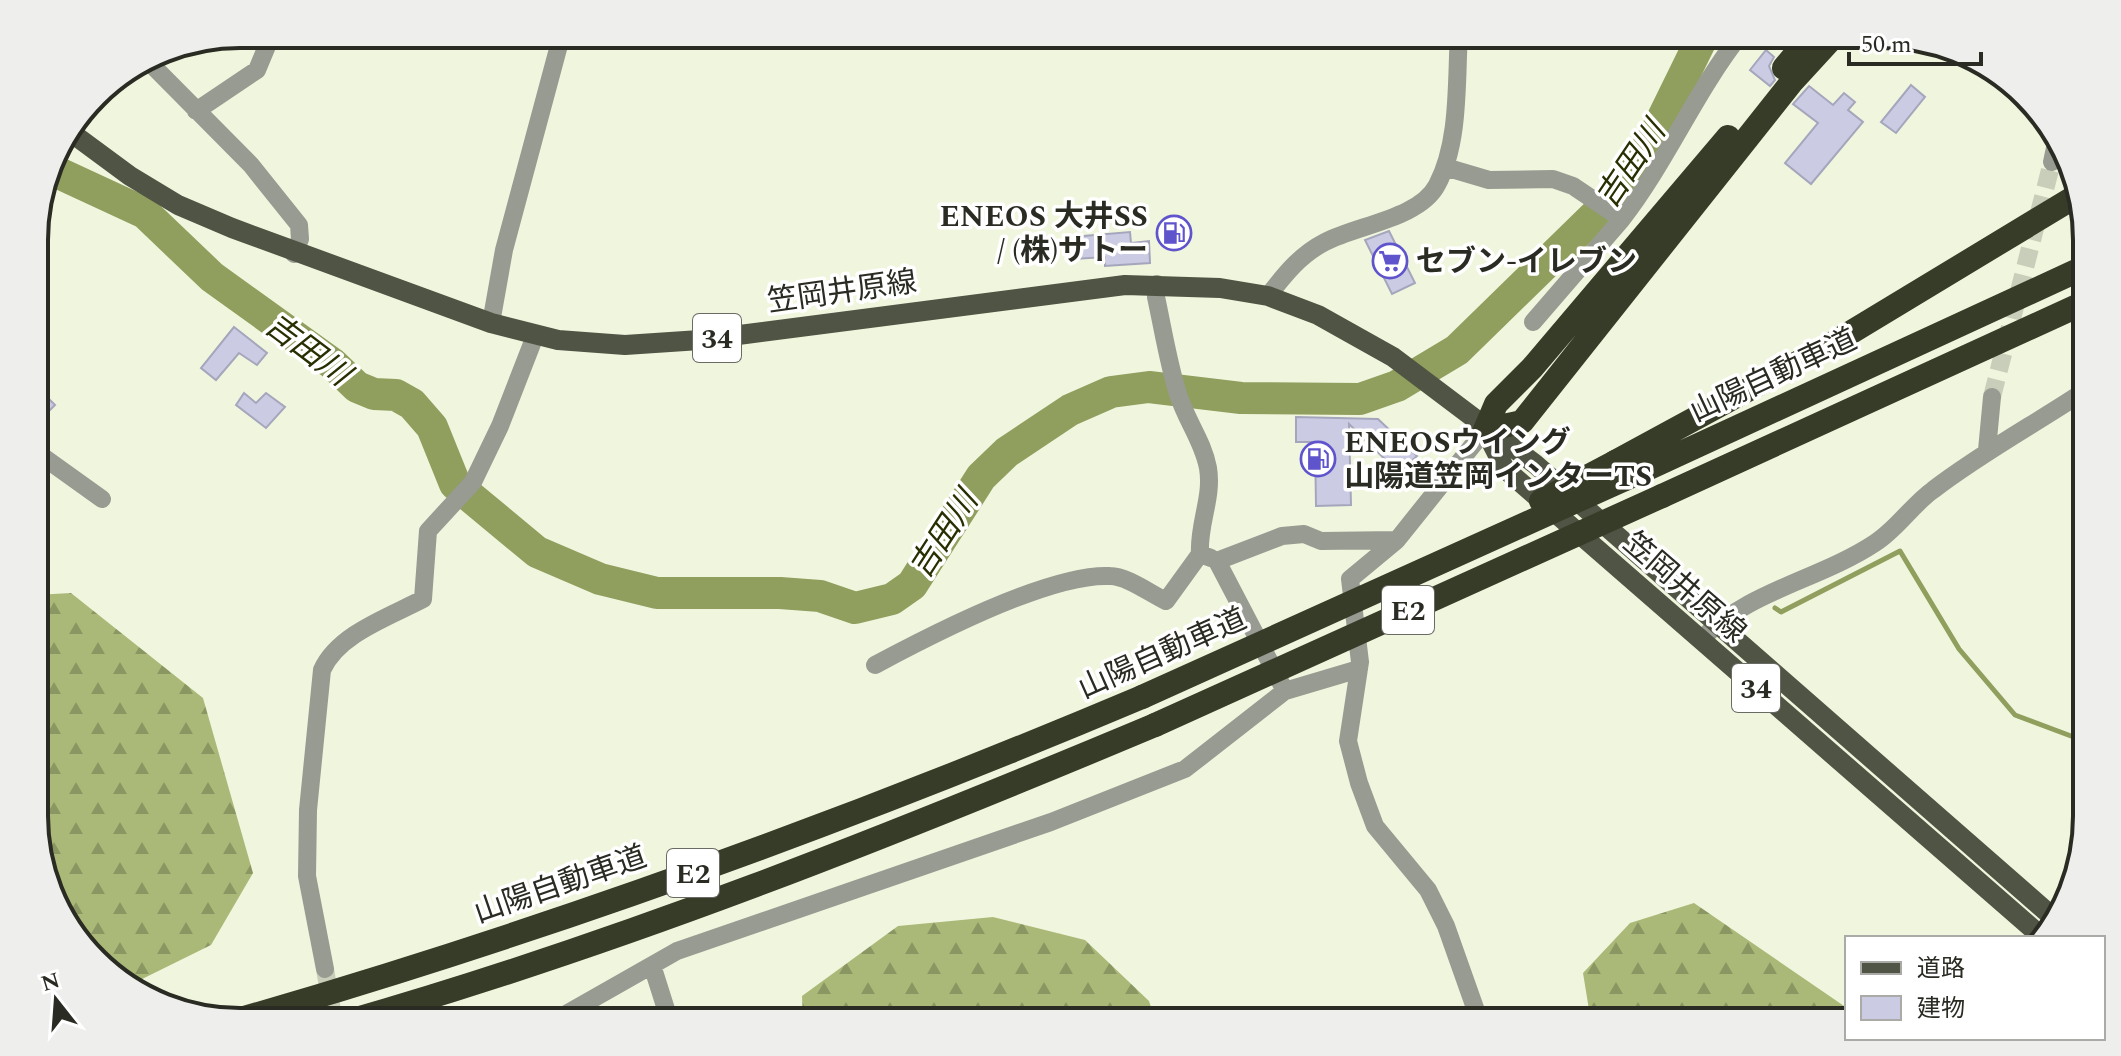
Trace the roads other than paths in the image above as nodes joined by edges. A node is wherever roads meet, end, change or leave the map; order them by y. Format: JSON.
{"nodes":[{"id":1,"x":266,"y":48,"type":"edge"},
{"id":2,"x":558,"y":48,"type":"edge"},
{"id":3,"x":1458,"y":48,"type":"edge"},
{"id":4,"x":1731,"y":48,"type":"edge"},
{"id":5,"x":1800,"y":48,"type":"edge"},
{"id":6,"x":1823,"y":48,"type":"edge"},
{"id":7,"x":155,"y":68,"type":"edge"},
{"id":8,"x":196,"y":111,"type":"junction"},
{"id":9,"x":78,"y":138,"type":"edge"},
{"id":10,"x":2053,"y":157,"type":"edge"},
{"id":11,"x":2052,"y":162,"type":"tunnel mouth"},
{"id":12,"x":1445,"y":167,"type":"junction"},
{"id":13,"x":2068,"y":201,"type":"edge"},
{"id":14,"x":1620,"y":217,"type":"junction"},
{"id":15,"x":294,"y":254,"type":"junction"},
{"id":16,"x":2073,"y":272,"type":"edge"},
{"id":17,"x":1157,"y":284,"type":"junction"},
{"id":18,"x":1268,"y":296,"type":"junction"},
{"id":19,"x":2073,"y":308,"type":"edge"},
{"id":20,"x":1533,"y":322,"type":"dead end"},
{"id":21,"x":491,"y":323,"type":"junction"},
{"id":22,"x":535,"y":336,"type":"junction"},
{"id":23,"x":1992,"y":397,"type":"tunnel mouth"},
{"id":24,"x":2073,"y":398,"type":"edge"},
{"id":25,"x":1485,"y":430,"type":"junction"},
{"id":26,"x":1987,"y":450,"type":"junction"},
{"id":27,"x":48,"y":460,"type":"edge"},
{"id":28,"x":1620,"y":470,"type":"junction"},
{"id":29,"x":102,"y":499,"type":"dead end"},
{"id":30,"x":1397,"y":540,"type":"junction"},
{"id":31,"x":1209,"y":558,"type":"junction"},
{"id":32,"x":1715,"y":625,"type":"junction"},
{"id":33,"x":1701,"y":640,"type":"junction"},
{"id":34,"x":875,"y":665,"type":"dead end"},
{"id":35,"x":1359,"y":669,"type":"junction"},
{"id":36,"x":1285,"y":691,"type":"junction"},
{"id":37,"x":2047,"y":912,"type":"edge"},
{"id":38,"x":2035,"y":931,"type":"edge"},
{"id":39,"x":652,"y":965,"type":"junction"},
{"id":40,"x":325,"y":969,"type":"tunnel mouth"},
{"id":41,"x":279,"y":1008,"type":"edge"},
{"id":42,"x":389,"y":1008,"type":"edge"},
{"id":43,"x":577,"y":1008,"type":"edge"},
{"id":44,"x":666,"y":1008,"type":"edge"},
{"id":45,"x":1475,"y":1008,"type":"edge"}],
"edges":[{"from":1,"to":8,"type":"street"},
{"from":2,"to":21,"type":"street"},
{"from":3,"to":12,"type":"street"},
{"from":4,"to":14,"type":"street"},
{"from":5,"to":25,"type":"highway"},
{"from":6,"to":25,"type":"highway"},
{"from":7,"to":8,"type":"street"},
{"from":8,"to":15,"type":"street"},
{"from":9,"to":15,"type":"main road","name":"笠岡井原線","number":"34"},
{"from":10,"to":11,"type":"street"},
{"from":12,"to":14,"type":"street"},
{"from":12,"to":18,"type":"street"},
{"from":13,"to":28,"type":"highway"},
{"from":14,"to":20,"type":"street"},
{"from":15,"to":21,"type":"main road","name":"笠岡井原線","number":"34"},
{"from":16,"to":28,"type":"highway","name":"山陽自動車道"},
{"from":17,"to":18,"type":"main road","name":"笠岡井原線","number":"34"},
{"from":17,"to":22,"type":"main road","name":"笠岡井原線","number":"34"},
{"from":17,"to":31,"type":"street"},
{"from":18,"to":25,"type":"main road","name":"笠岡井原線","number":"34"},
{"from":19,"to":42,"type":"highway","name":"山陽自動車道","number":"E2","bridge":true},
{"from":21,"to":22,"type":"main road","name":"笠岡井原線","number":"34"},
{"from":22,"to":40,"type":"street"},
{"from":23,"to":26,"type":"street"},
{"from":24,"to":26,"type":"street"},
{"from":25,"to":30,"type":"street"},
{"from":25,"to":32,"type":"main road","name":"笠岡井原線","number":"34"},
{"from":25,"to":33,"type":"main road","name":"笠岡井原線","number":"34"},
{"from":26,"to":32,"type":"street"},
{"from":27,"to":29,"type":"street"},
{"from":28,"to":41,"type":"highway","name":"山陽自動車道","number":"E2","bridge":true},
{"from":30,"to":31,"type":"street"},
{"from":30,"to":35,"type":"street"},
{"from":31,"to":34,"type":"street"},
{"from":31,"to":36,"type":"street"},
{"from":32,"to":33,"type":"street"},
{"from":32,"to":37,"type":"main road","name":"笠岡井原線","number":"34"},
{"from":33,"to":38,"type":"main road","name":"笠岡井原線","number":"34"},
{"from":35,"to":36,"type":"street"},
{"from":35,"to":45,"type":"street"},
{"from":36,"to":39,"type":"street"},
{"from":39,"to":43,"type":"street"},
{"from":39,"to":44,"type":"street"}]}
